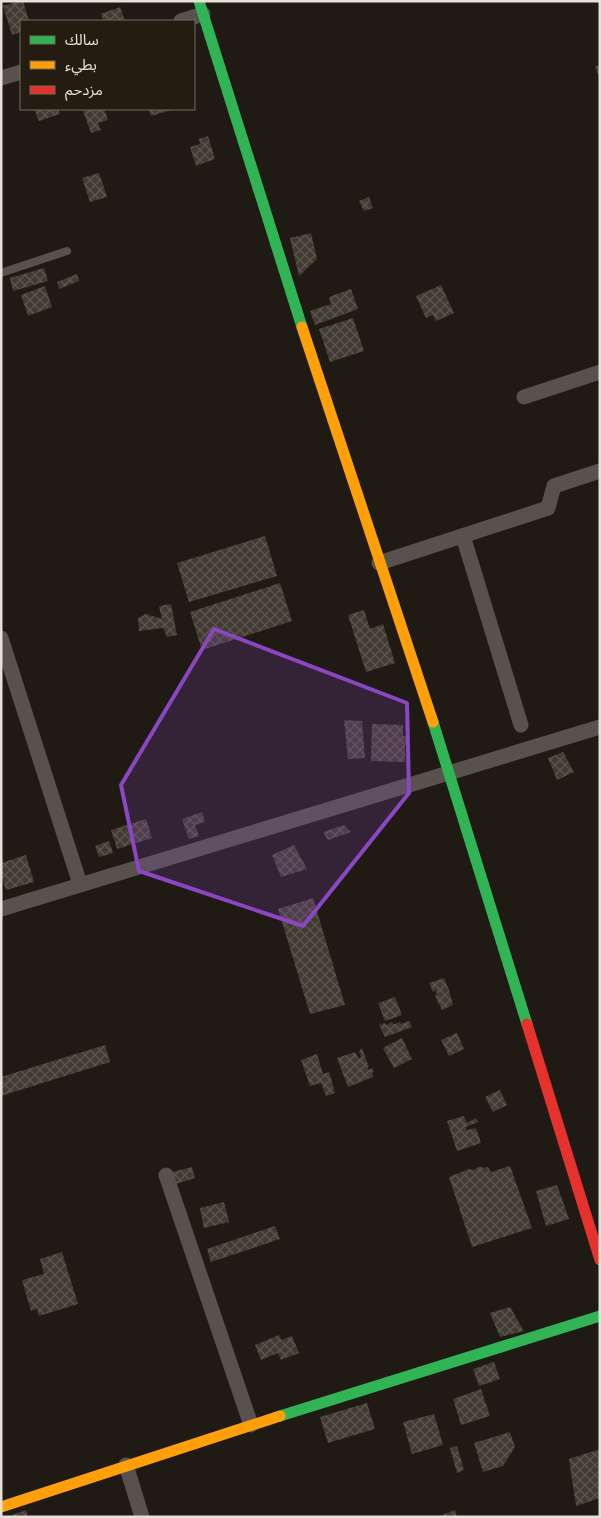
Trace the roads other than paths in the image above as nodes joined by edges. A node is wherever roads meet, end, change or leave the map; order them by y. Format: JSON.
{"nodes":[{"id":1,"x":201,"y":8,"type":"edge"},
{"id":2,"x":183,"y":20,"type":"edge"},
{"id":3,"x":20,"y":72,"type":"edge"},
{"id":4,"x":1,"y":78,"type":"edge"},
{"id":5,"x":67,"y":252,"type":"dead end"},
{"id":6,"x":1,"y":273,"type":"edge"},
{"id":7,"x":600,"y":372,"type":"edge"},
{"id":8,"x":524,"y":397,"type":"dead end"},
{"id":9,"x":600,"y":472,"type":"edge"},
{"id":10,"x":463,"y":536,"type":"junction"},
{"id":11,"x":379,"y":563,"type":"junction"},
{"id":12,"x":1,"y":638,"type":"edge"},
{"id":13,"x":521,"y":724,"type":"dead end"},
{"id":14,"x":600,"y":727,"type":"edge"},
{"id":15,"x":450,"y":773,"type":"junction"},
{"id":16,"x":80,"y":884,"type":"junction"},
{"id":17,"x":1,"y":909,"type":"edge"},
{"id":18,"x":166,"y":1175,"type":"dead end"},
{"id":19,"x":600,"y":1260,"type":"edge"},
{"id":20,"x":600,"y":1316,"type":"edge"},
{"id":21,"x":251,"y":1424,"type":"junction"},
{"id":22,"x":126,"y":1465,"type":"junction"},
{"id":23,"x":3,"y":1510,"type":"edge"},
{"id":24,"x":142,"y":1517,"type":"edge"}],
"edges":[{"from":1,"to":2,"type":"street"},
{"from":1,"to":11,"type":"street"},
{"from":3,"to":4,"type":"street"},
{"from":5,"to":6,"type":"lane"},
{"from":7,"to":8,"type":"street"},
{"from":9,"to":10,"type":"street"},
{"from":10,"to":11,"type":"street"},
{"from":10,"to":13,"type":"street"},
{"from":11,"to":15,"type":"street"},
{"from":12,"to":16,"type":"street"},
{"from":14,"to":15,"type":"street"},
{"from":15,"to":16,"type":"street"},
{"from":15,"to":19,"type":"street"},
{"from":16,"to":17,"type":"street"},
{"from":18,"to":21,"type":"street"},
{"from":20,"to":21,"type":"street"},
{"from":21,"to":22,"type":"street"},
{"from":22,"to":23,"type":"street"},
{"from":22,"to":24,"type":"street"}]}
